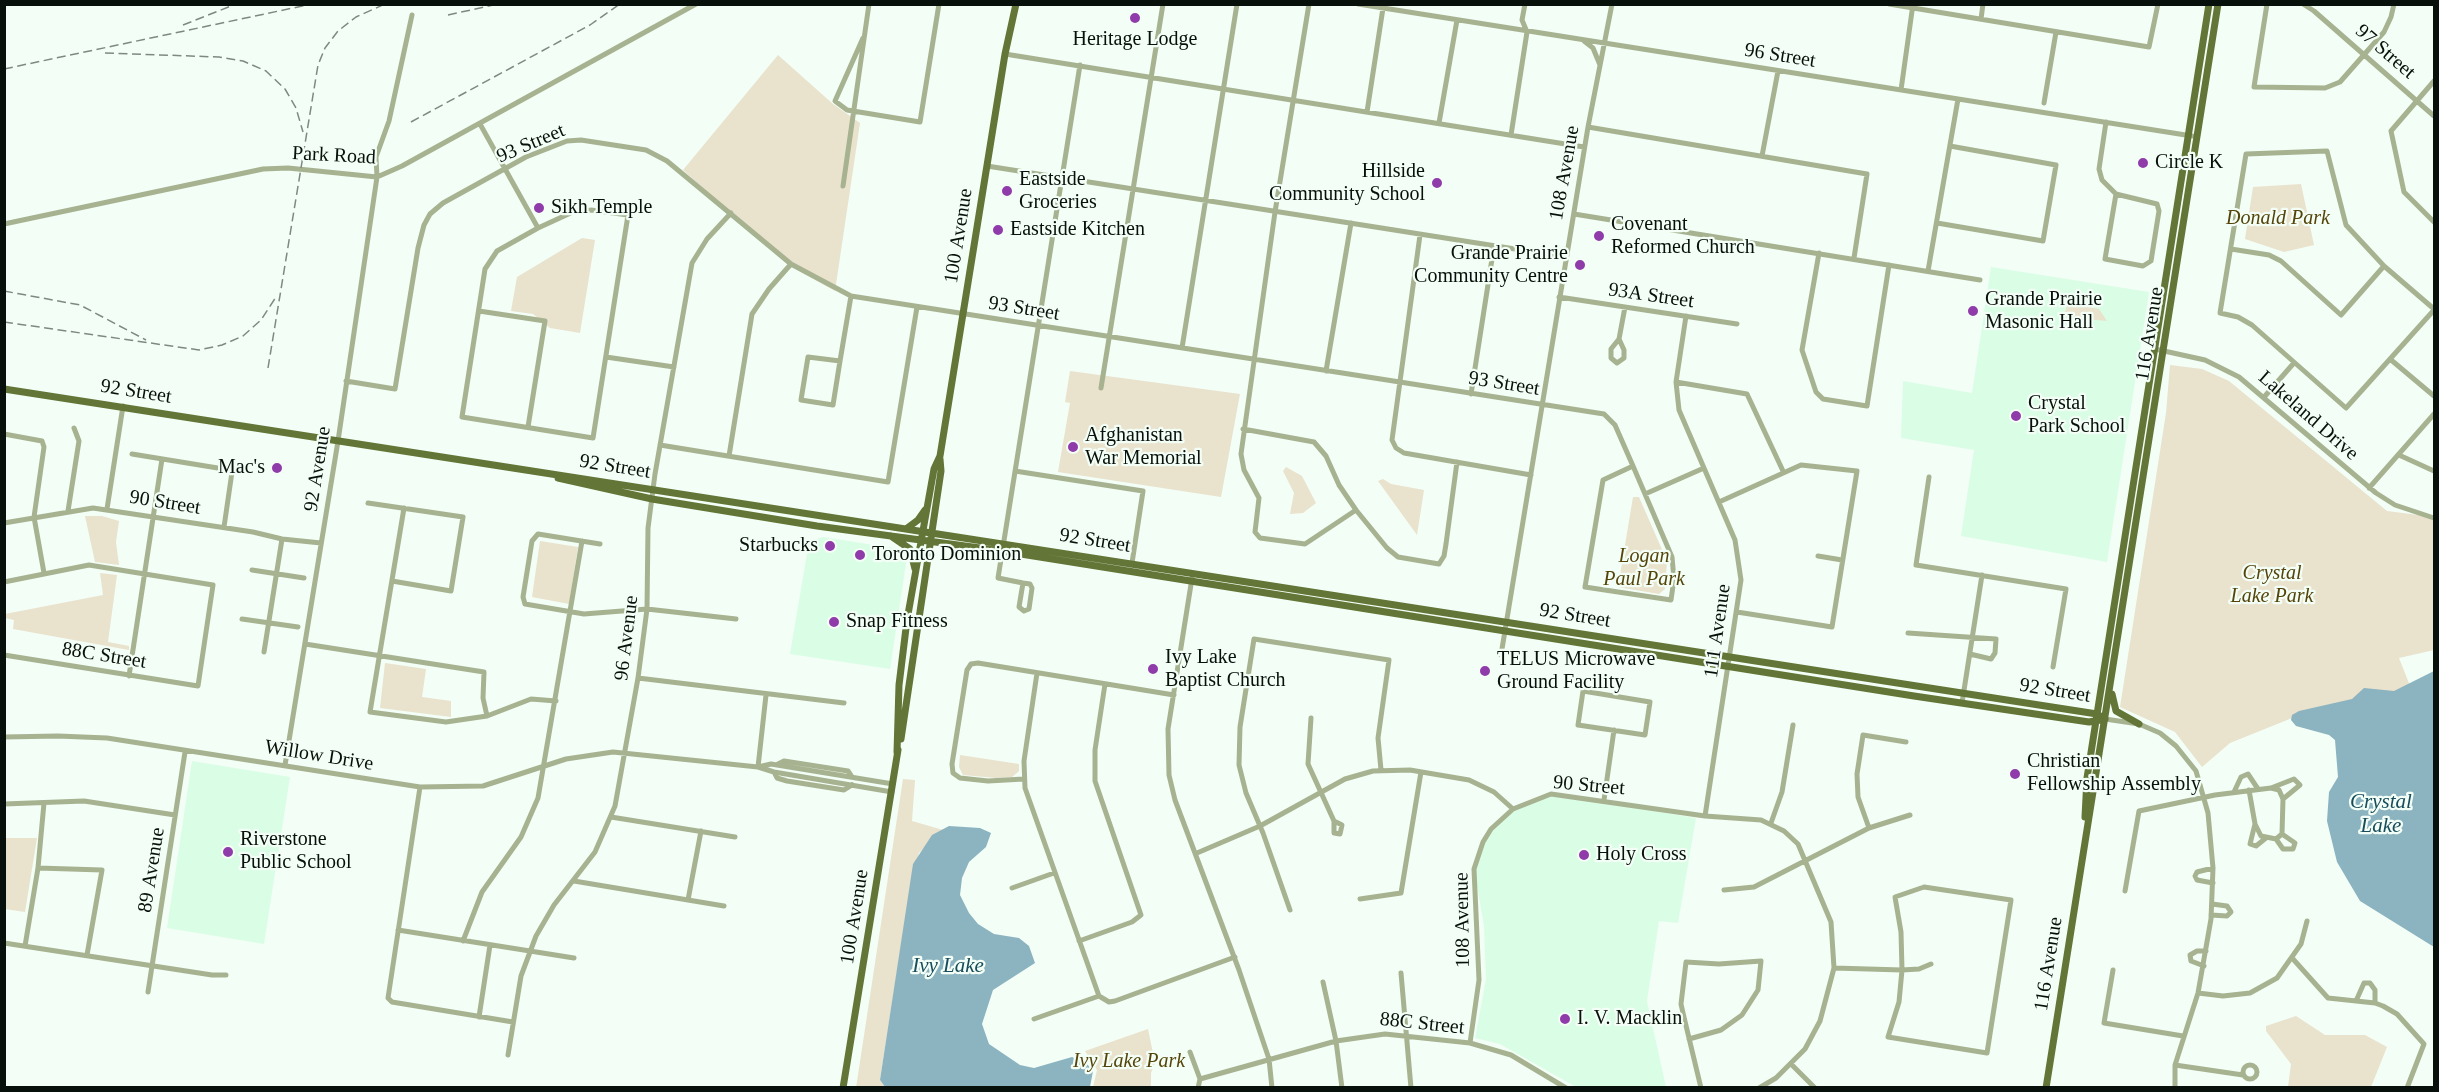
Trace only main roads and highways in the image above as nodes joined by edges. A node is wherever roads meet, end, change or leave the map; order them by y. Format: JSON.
{"nodes":[{"id":1,"x":1010,"y":4,"type":"edge"},
{"id":2,"x":1016,"y":4,"type":"edge"},
{"id":3,"x":2209,"y":4,"type":"edge"},
{"id":4,"x":2218,"y":4,"type":"edge"},
{"id":5,"x":1011,"y":22,"type":"junction"},
{"id":6,"x":4,"y":389,"type":"edge"},
{"id":7,"x":940,"y":456,"type":"junction"},
{"id":8,"x":548,"y":475,"type":"junction"},
{"id":9,"x":928,"y":506,"type":"junction"},
{"id":10,"x":906,"y":529,"type":"junction"},
{"id":11,"x":928,"y":532,"type":"junction"},
{"id":12,"x":889,"y":535,"type":"junction"},
{"id":13,"x":926,"y":540,"type":"junction"},
{"id":14,"x":1003,"y":547,"type":"junction"},
{"id":15,"x":915,"y":571,"type":"junction"},
{"id":16,"x":2113,"y":668,"type":"junction"},
{"id":17,"x":2097,"y":714,"type":"junction"},
{"id":18,"x":2105,"y":719,"type":"junction"},
{"id":19,"x":2096,"y":722,"type":"junction"},
{"id":20,"x":2139,"y":724,"type":"road end"},
{"id":21,"x":897,"y":752,"type":"junction"},
{"id":22,"x":2084,"y":845,"type":"junction"},
{"id":23,"x":843,"y":1088,"type":"edge"},
{"id":24,"x":2046,"y":1088,"type":"edge"}],
"edges":[{"from":1,"to":5,"type":"main road","name":"100 Avenue"},
{"from":2,"to":5,"type":"main road","name":"100 Avenue"},
{"from":3,"to":17,"type":"main road","name":"116 Avenue"},
{"from":4,"to":16,"type":"main road","name":"116 Avenue"},
{"from":5,"to":7,"type":"main road","name":"100 Avenue"},
{"from":6,"to":8,"type":"main road","name":"92 Street"},
{"from":7,"to":9,"type":"main road","name":"100 Avenue"},
{"from":7,"to":11,"type":"main road","name":"100 Avenue"},
{"from":8,"to":10,"type":"main road","name":"92 Street"},
{"from":8,"to":12,"type":"main road","name":"92 Street"},
{"from":9,"to":10,"type":"main road"},
{"from":9,"to":11,"type":"main road","name":"100 Avenue"},
{"from":10,"to":11,"type":"main road","name":"92 Street"},
{"from":11,"to":13,"type":"main road","name":"100 Avenue"},
{"from":11,"to":14,"type":"main road","name":"92 Street"},
{"from":12,"to":13,"type":"main road","name":"92 Street"},
{"from":12,"to":15,"type":"main road"},
{"from":13,"to":14,"type":"main road","name":"92 Street"},
{"from":13,"to":15,"type":"main road","name":"100 Avenue"},
{"from":13,"to":21,"type":"main road","name":"100 Avenue"},
{"from":14,"to":17,"type":"main road","name":"92 Street"},
{"from":14,"to":19,"type":"main road","name":"92 Street"},
{"from":15,"to":21,"type":"main road","name":"100 Avenue"},
{"from":16,"to":18,"type":"main road","name":"116 Avenue"},
{"from":16,"to":20,"type":"main road"},
{"from":17,"to":18,"type":"main road","name":"92 Street"},
{"from":17,"to":19,"type":"main road","name":"116 Avenue"},
{"from":18,"to":19,"type":"main road","name":"92 Street"},
{"from":18,"to":22,"type":"main road","name":"116 Avenue"},
{"from":19,"to":22,"type":"main road","name":"116 Avenue"},
{"from":21,"to":23,"type":"main road","name":"100 Avenue"},
{"from":22,"to":24,"type":"main road","name":"116 Avenue"}]}
